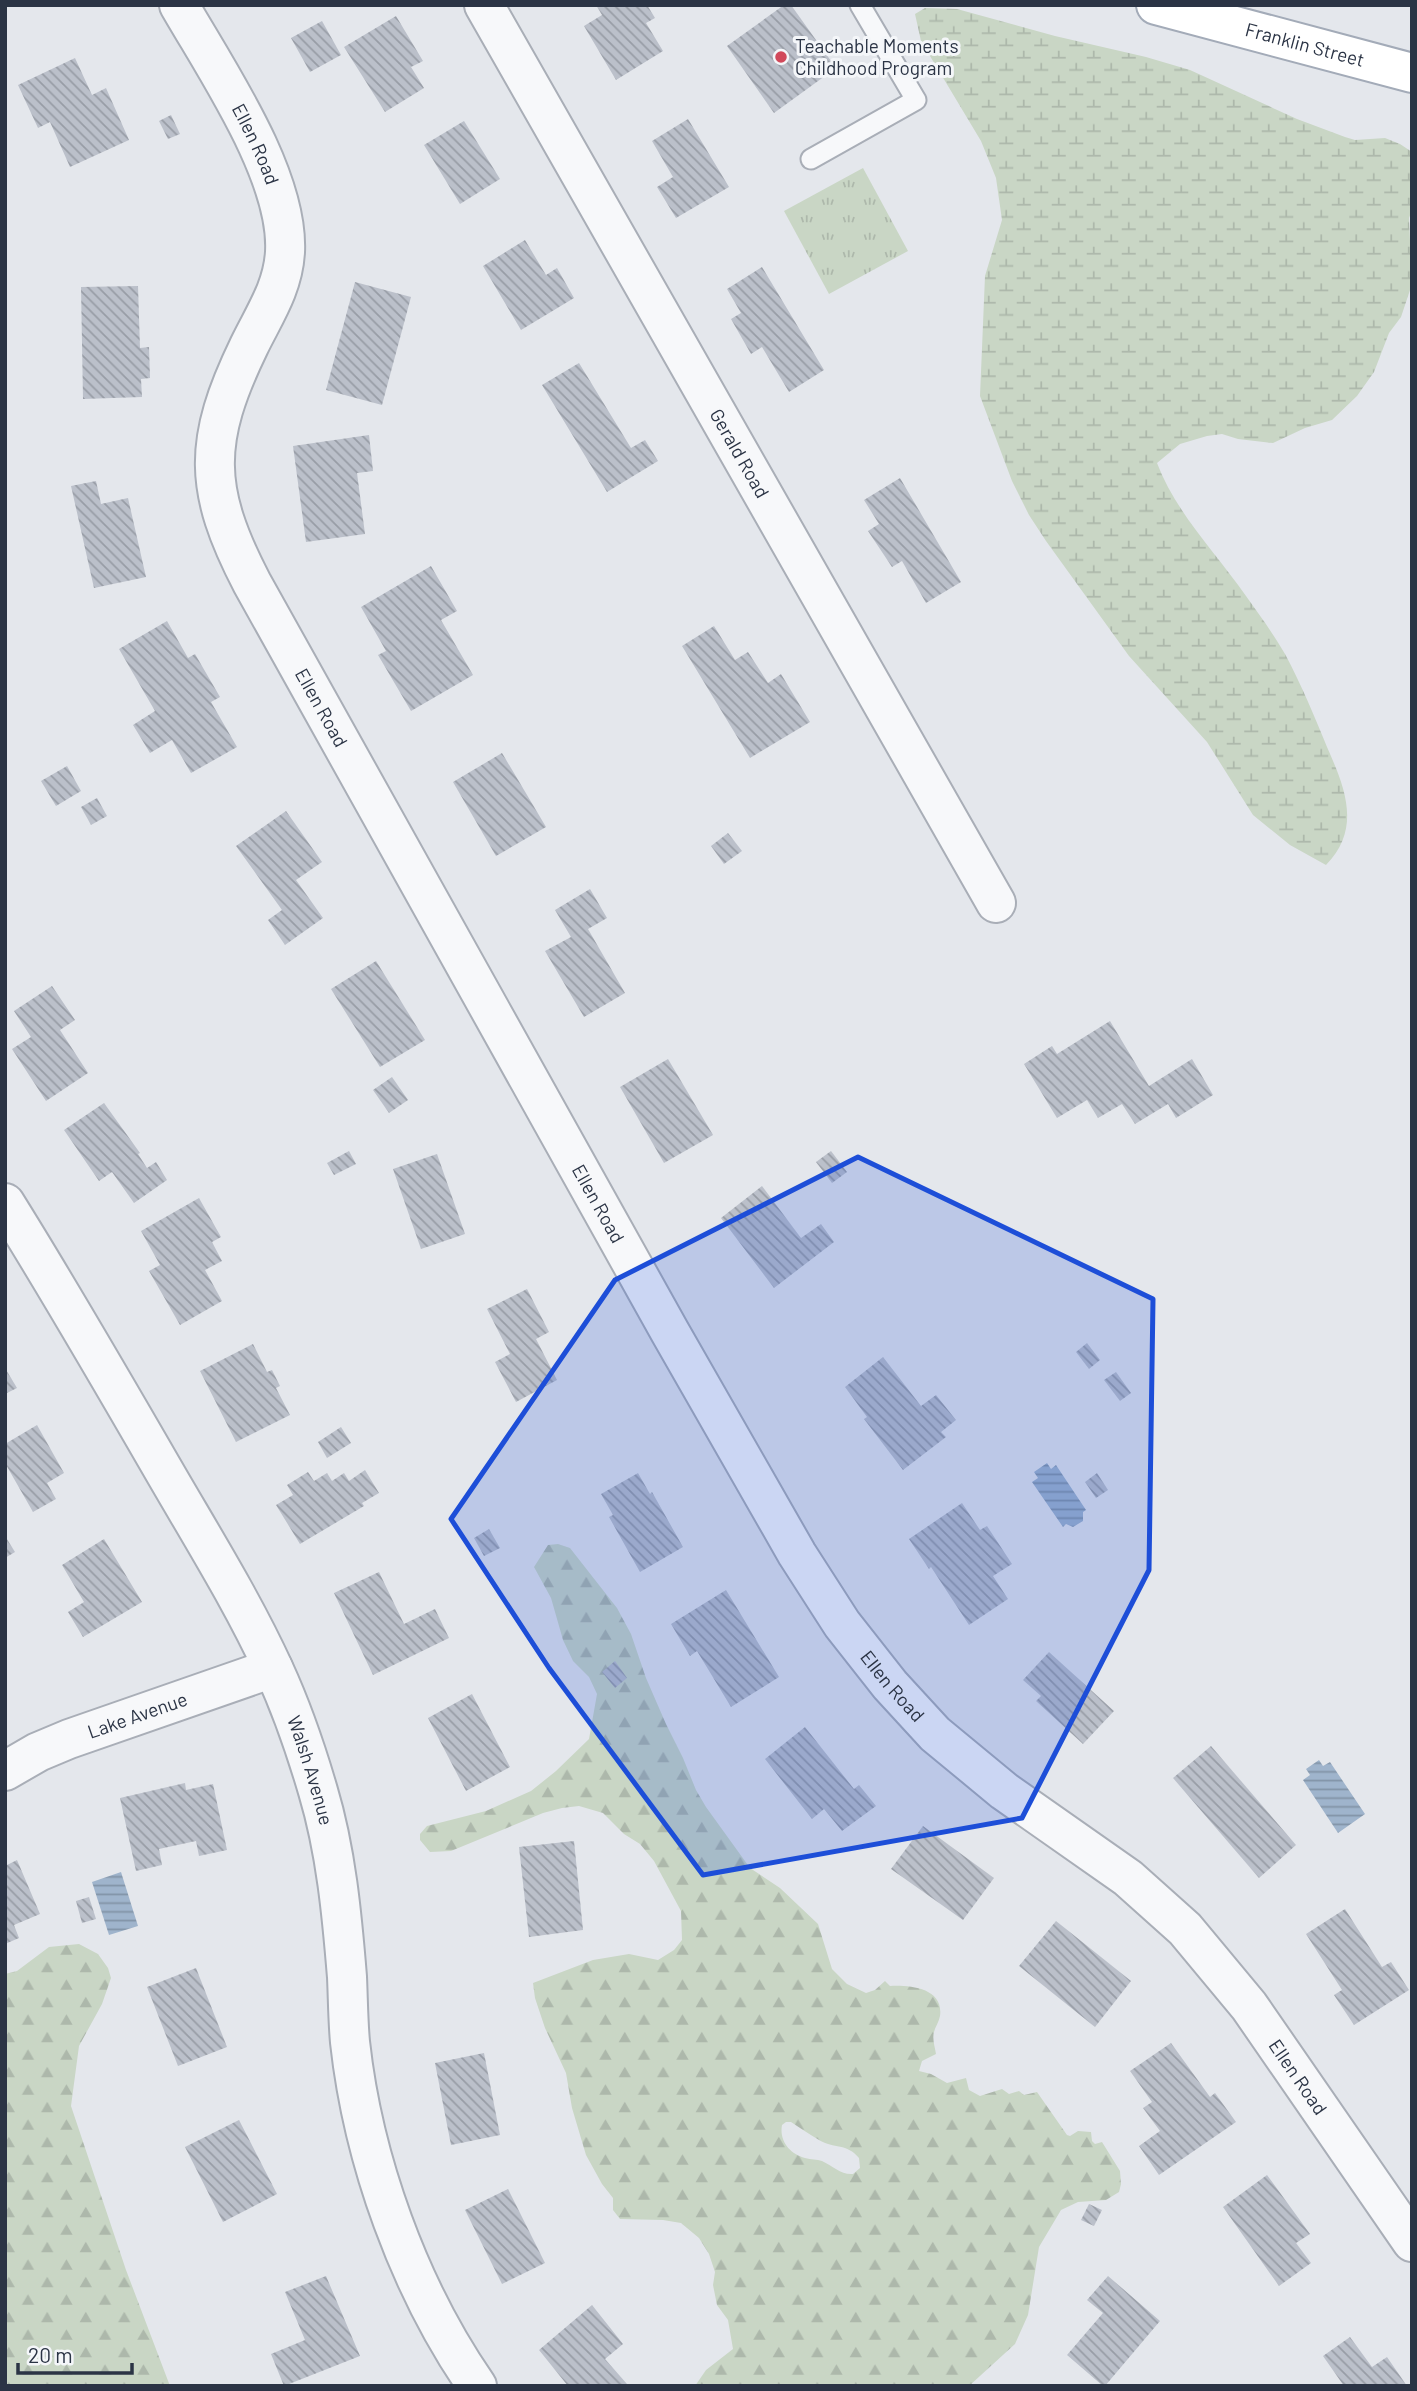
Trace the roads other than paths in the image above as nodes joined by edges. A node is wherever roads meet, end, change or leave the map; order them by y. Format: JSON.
{"nodes":[{"id":1,"x":179,"y":5,"type":"edge"},
{"id":2,"x":484,"y":5,"type":"edge"},
{"id":3,"x":860,"y":5,"type":"edge"},
{"id":4,"x":1156,"y":5,"type":"edge"},
{"id":5,"x":1412,"y":73,"type":"edge"},
{"id":6,"x":811,"y":159,"type":"dead end"},
{"id":7,"x":996,"y":903,"type":"dead end"},
{"id":8,"x":5,"y":1203,"type":"edge"},
{"id":9,"x":273,"y":1668,"type":"junction"},
{"id":10,"x":5,"y":1771,"type":"edge"},
{"id":11,"x":1412,"y":2242,"type":"edge"},
{"id":12,"x":477,"y":2386,"type":"edge"}],
"edges":[{"from":1,"to":11,"type":"street","name":"Ellen Road"},
{"from":2,"to":7,"type":"street","name":"Gerald Road"},
{"from":3,"to":6,"type":"lane"},
{"from":4,"to":5,"type":"main road","name":"Franklin Street"},
{"from":8,"to":9,"type":"street","name":"Walsh Avenue"},
{"from":9,"to":10,"type":"street","name":"Lake Avenue"},
{"from":9,"to":12,"type":"street","name":"Walsh Avenue"}]}
